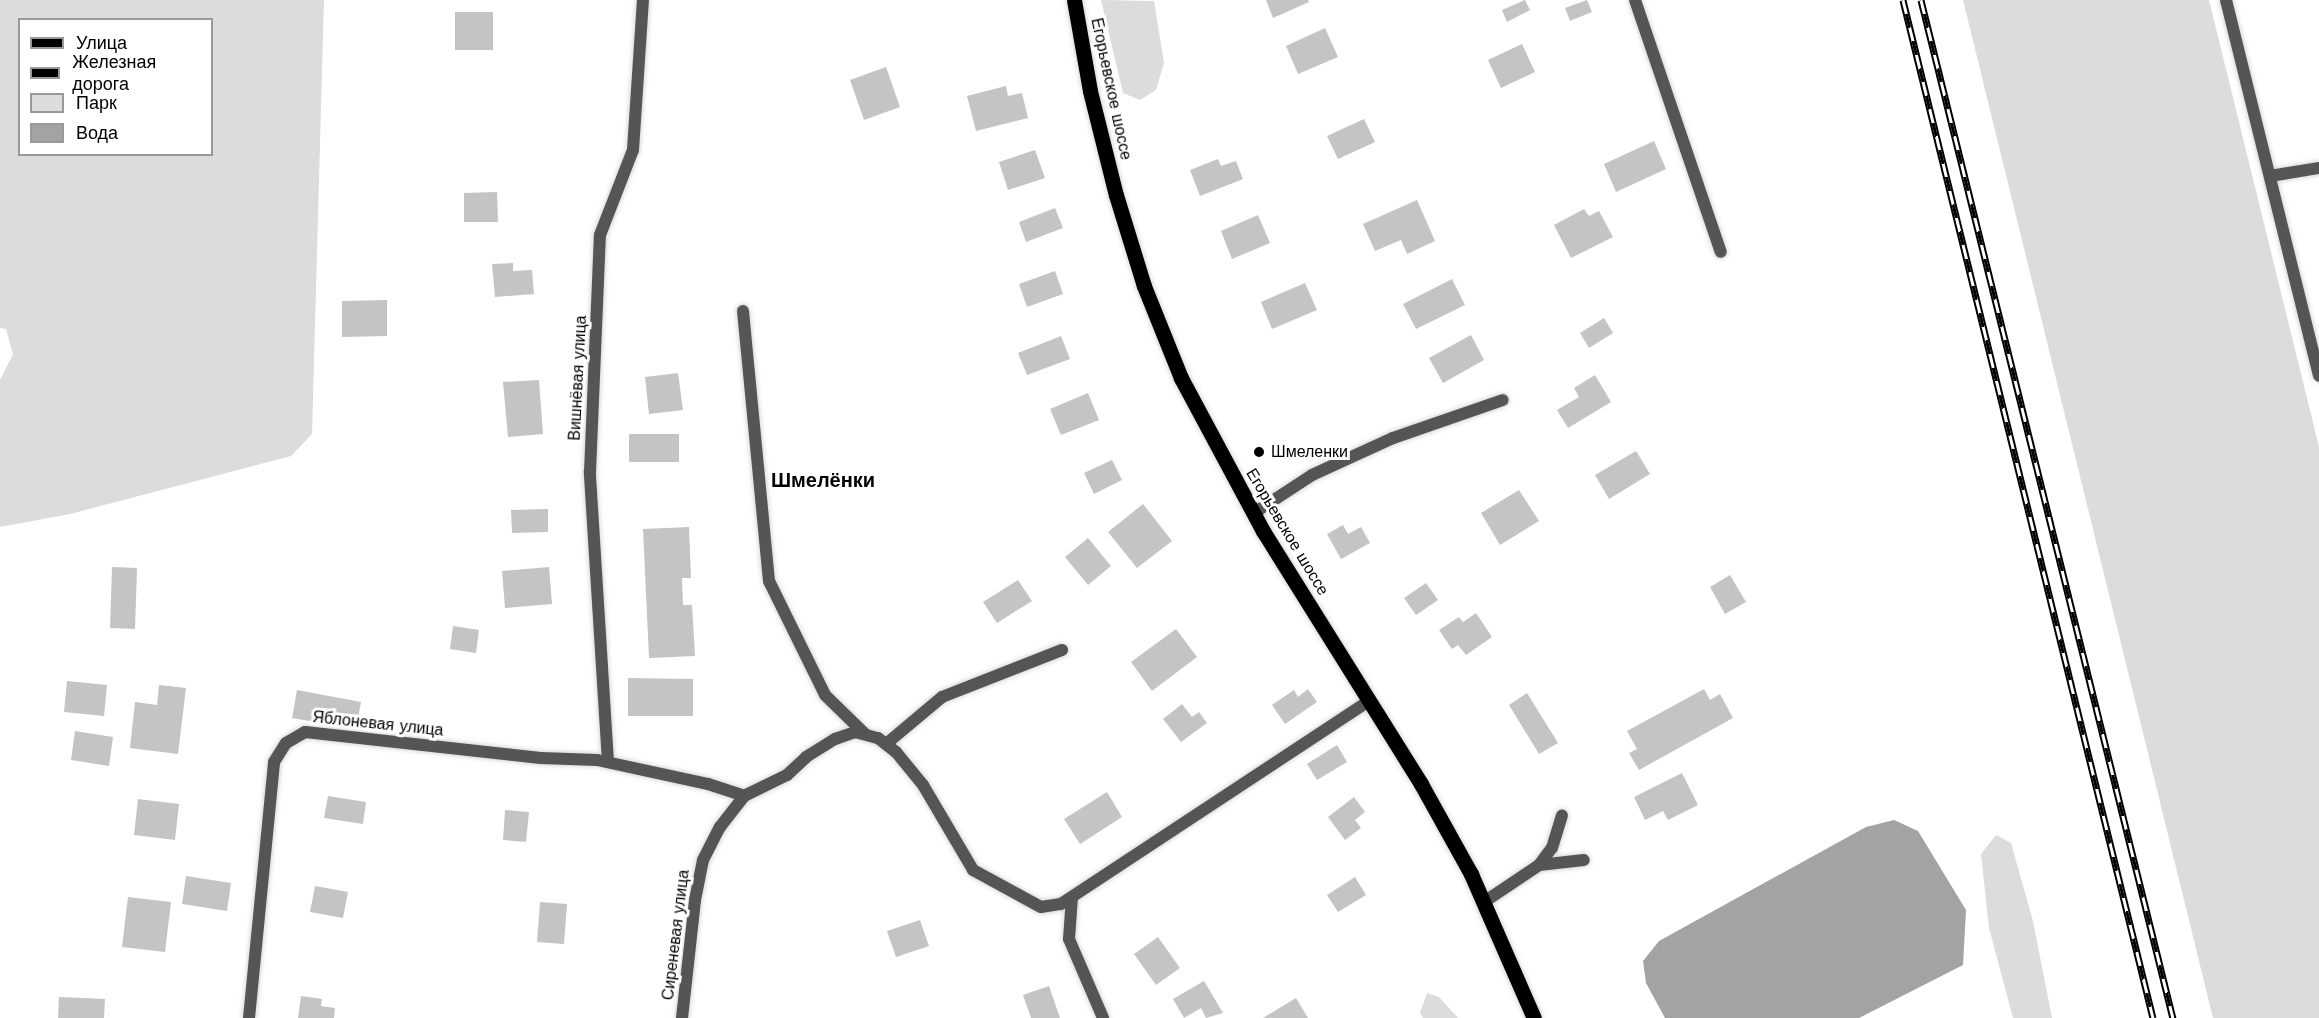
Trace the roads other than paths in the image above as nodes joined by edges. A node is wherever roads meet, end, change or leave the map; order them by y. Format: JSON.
{"nodes":[{"id":1,"x":643,"y":0,"type":"edge"},
{"id":2,"x":1074,"y":0,"type":"edge"},
{"id":3,"x":1635,"y":0,"type":"edge"},
{"id":4,"x":2226,"y":0,"type":"edge"},
{"id":5,"x":2319,"y":168,"type":"edge"},
{"id":6,"x":2270,"y":176,"type":"junction"},
{"id":7,"x":1721,"y":252,"type":"dead end"},
{"id":8,"x":743,"y":311,"type":"dead end"},
{"id":9,"x":2319,"y":376,"type":"edge"},
{"id":10,"x":1503,"y":400,"type":"dead end"},
{"id":11,"x":1254,"y":513,"type":"junction"},
{"id":12,"x":1062,"y":650,"type":"dead end"},
{"id":13,"x":1370,"y":700,"type":"junction"},
{"id":14,"x":866,"y":735,"type":"junction"},
{"id":15,"x":886,"y":744,"type":"junction"},
{"id":16,"x":608,"y":762,"type":"junction"},
{"id":17,"x":744,"y":796,"type":"junction"},
{"id":18,"x":1562,"y":816,"type":"dead end"},
{"id":19,"x":1584,"y":860,"type":"dead end"},
{"id":20,"x":1539,"y":865,"type":"junction"},
{"id":21,"x":1072,"y":897,"type":"junction"},
{"id":22,"x":1484,"y":902,"type":"junction"},
{"id":23,"x":249,"y":1018,"type":"edge"},
{"id":24,"x":682,"y":1018,"type":"edge"},
{"id":25,"x":1103,"y":1018,"type":"edge"},
{"id":26,"x":1534,"y":1018,"type":"edge"}],
"edges":[{"from":1,"to":16,"type":"street","name":"Вишнёвая улица"},
{"from":2,"to":11,"type":"main road","name":"Егорьевское шоссе"},
{"from":3,"to":7,"type":"street"},
{"from":4,"to":6,"type":"street"},
{"from":5,"to":6,"type":"street"},
{"from":6,"to":9,"type":"street"},
{"from":8,"to":14,"type":"street"},
{"from":10,"to":11,"type":"street"},
{"from":11,"to":13,"type":"main road","name":"Егорьевское шоссе"},
{"from":12,"to":15,"type":"street"},
{"from":13,"to":21,"type":"street"},
{"from":13,"to":22,"type":"main road","name":"Егорьевское шоссе"},
{"from":14,"to":15,"type":"street"},
{"from":14,"to":17,"type":"street"},
{"from":15,"to":21,"type":"street"},
{"from":16,"to":17,"type":"street","name":"Яблоневая улица"},
{"from":16,"to":23,"type":"street","name":"Яблоневая улица"},
{"from":17,"to":24,"type":"street","name":"Сиреневая улица"},
{"from":18,"to":20,"type":"street"},
{"from":19,"to":20,"type":"street"},
{"from":20,"to":22,"type":"street"},
{"from":21,"to":25,"type":"street"},
{"from":22,"to":26,"type":"main road","name":"Егорьевское шоссе"}]}
